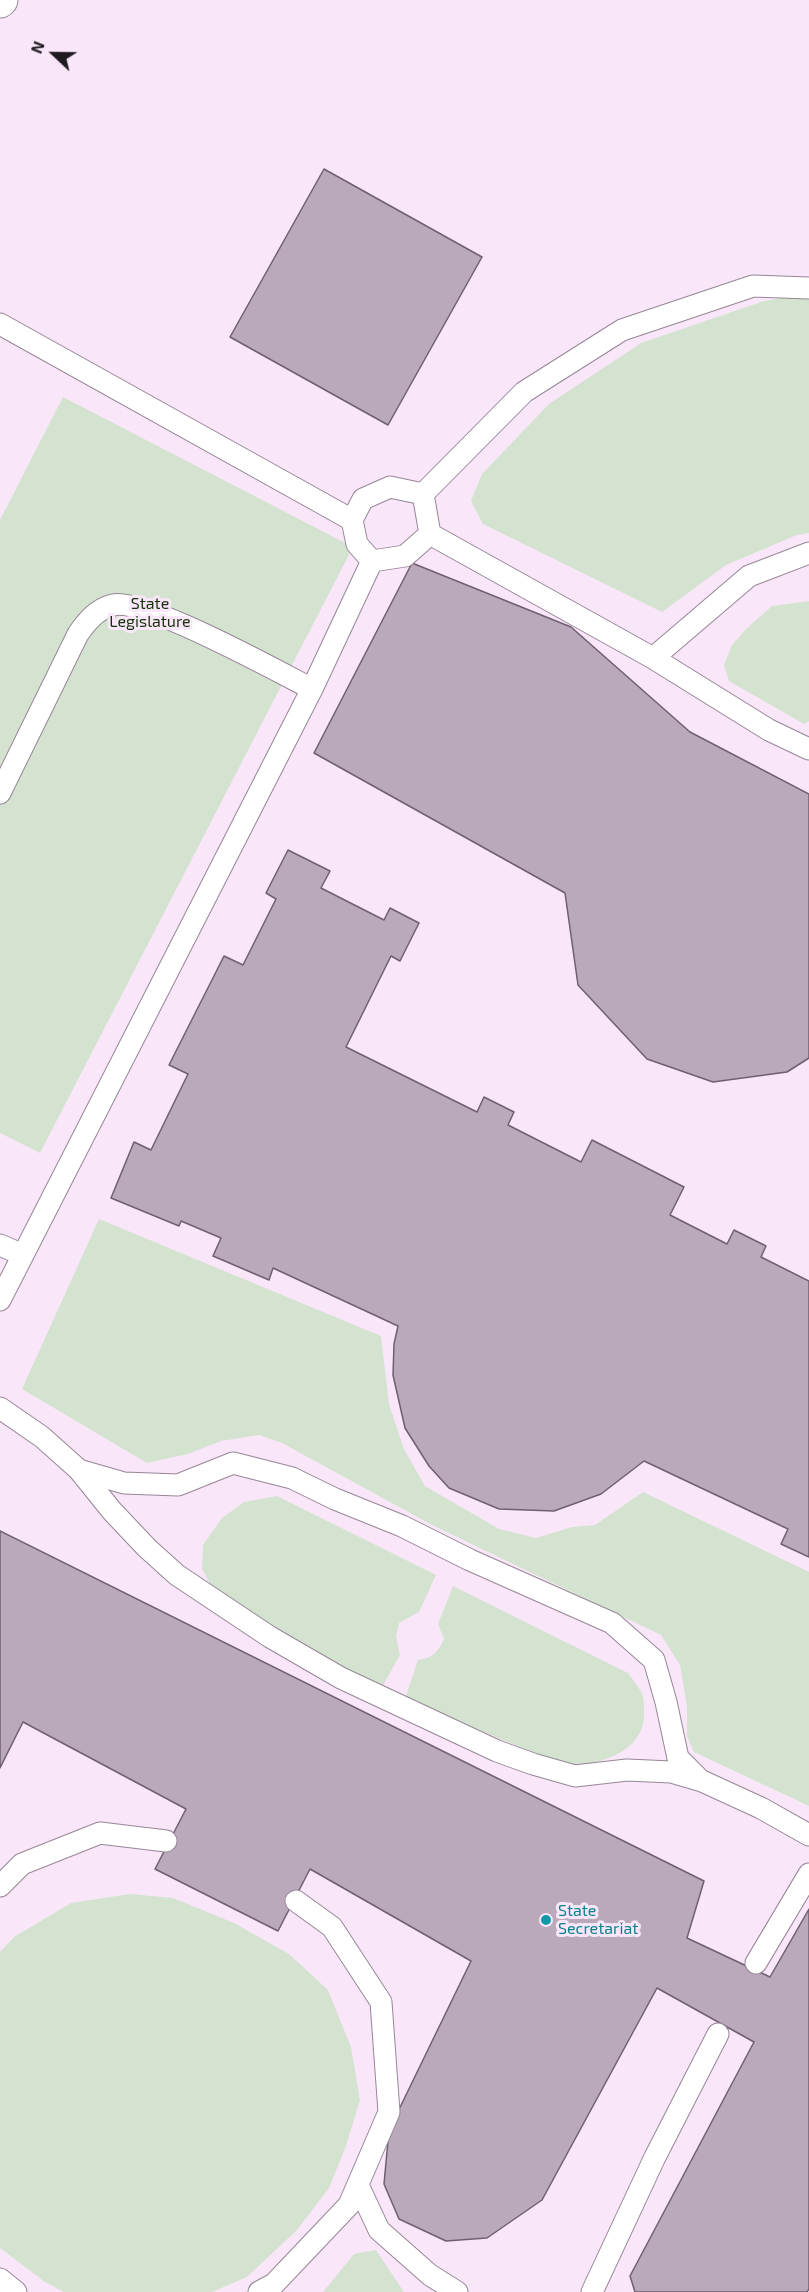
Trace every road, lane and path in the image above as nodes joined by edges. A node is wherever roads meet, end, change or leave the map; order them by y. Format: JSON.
{"nodes":[{"id":1,"x":809,"y":288,"type":"edge"},
{"id":2,"x":0,"y":324,"type":"edge"},
{"id":3,"x":423,"y":494,"type":"junction"},
{"id":4,"x":352,"y":520,"type":"junction"},
{"id":5,"x":430,"y":534,"type":"junction"},
{"id":6,"x":809,"y":553,"type":"edge"},
{"id":7,"x":372,"y":561,"type":"junction"},
{"id":8,"x":653,"y":658,"type":"junction"},
{"id":9,"x":312,"y":689,"type":"junction"},
{"id":10,"x":809,"y":749,"type":"edge"},
{"id":11,"x":0,"y":793,"type":"edge"},
{"id":12,"x":0,"y":1245,"type":"edge"},
{"id":13,"x":23,"y":1255,"type":"junction"},
{"id":14,"x":0,"y":1300,"type":"edge"},
{"id":15,"x":0,"y":1408,"type":"edge"},
{"id":16,"x":80,"y":1470,"type":"junction"},
{"id":17,"x":702,"y":1781,"type":"junction"},
{"id":18,"x":809,"y":1835,"type":"edge"},
{"id":19,"x":166,"y":1841,"type":"dead end"},
{"id":20,"x":809,"y":1874,"type":"edge"},
{"id":21,"x":0,"y":1886,"type":"edge"},
{"id":22,"x":296,"y":1901,"type":"dead end"},
{"id":23,"x":756,"y":1963,"type":"dead end"},
{"id":24,"x":718,"y":2034,"type":"dead end"},
{"id":25,"x":358,"y":2185,"type":"junction"},
{"id":26,"x":0,"y":2279,"type":"edge"},
{"id":27,"x":16,"y":2292,"type":"edge"},
{"id":28,"x":259,"y":2292,"type":"edge"},
{"id":29,"x":457,"y":2292,"type":"edge"},
{"id":30,"x":592,"y":2292,"type":"edge"}],
"edges":[{"from":1,"to":3,"type":"lane"},
{"from":2,"to":4,"type":"lane"},
{"from":3,"to":4,"type":"lane"},
{"from":3,"to":5,"type":"lane"},
{"from":4,"to":7,"type":"lane"},
{"from":5,"to":7,"type":"lane"},
{"from":5,"to":8,"type":"lane"},
{"from":6,"to":8,"type":"lane"},
{"from":7,"to":9,"type":"lane"},
{"from":8,"to":10,"type":"lane"},
{"from":9,"to":11,"type":"lane"},
{"from":9,"to":13,"type":"lane"},
{"from":12,"to":13,"type":"lane"},
{"from":13,"to":14,"type":"lane"},
{"from":15,"to":16,"type":"lane"},
{"from":16,"to":17,"type":"lane"},
{"from":16,"to":17,"type":"lane"},
{"from":17,"to":18,"type":"lane"},
{"from":19,"to":21,"type":"lane"},
{"from":20,"to":23,"type":"lane"},
{"from":22,"to":25,"type":"lane"},
{"from":24,"to":30,"type":"lane"},
{"from":25,"to":28,"type":"lane"},
{"from":25,"to":29,"type":"lane"},
{"from":26,"to":27,"type":"lane"}]}
